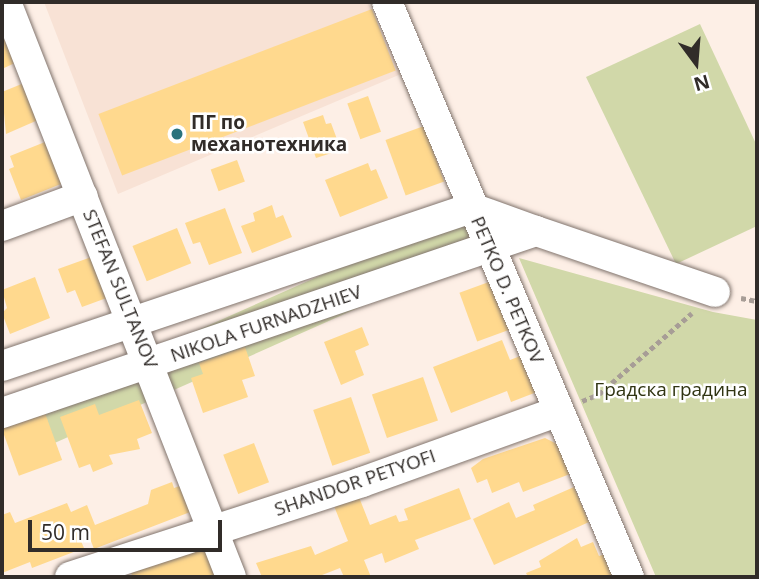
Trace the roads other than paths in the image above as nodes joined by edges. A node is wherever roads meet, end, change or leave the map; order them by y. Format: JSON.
{"nodes":[{"id":1,"x":6,"y":2,"type":"edge"},
{"id":2,"x":387,"y":2,"type":"edge"},
{"id":3,"x":83,"y":196,"type":"junction"},
{"id":4,"x":472,"y":208,"type":"junction"},
{"id":5,"x":2,"y":226,"type":"edge"},
{"id":6,"x":536,"y":231,"type":"junction"},
{"id":7,"x":490,"y":248,"type":"junction"},
{"id":8,"x":715,"y":292,"type":"road end"},
{"id":9,"x":133,"y":324,"type":"junction"},
{"id":10,"x":149,"y":363,"type":"junction"},
{"id":11,"x":2,"y":366,"type":"edge"},
{"id":12,"x":559,"y":411,"type":"junction"},
{"id":13,"x":2,"y":413,"type":"edge"},
{"id":14,"x":214,"y":531,"type":"junction"},
{"id":15,"x":70,"y":577,"type":"edge"},
{"id":16,"x":231,"y":577,"type":"edge"},
{"id":17,"x":629,"y":577,"type":"edge"}],
"edges":[{"from":1,"to":3,"type":"street","name":"STEFAN SULTANOV"},
{"from":2,"to":4,"type":"street","name":"PETKO D. PETKOV"},
{"from":3,"to":5,"type":"street"},
{"from":3,"to":9,"type":"street","name":"STEFAN SULTANOV"},
{"from":4,"to":6,"type":"street"},
{"from":4,"to":7,"type":"street","name":"PETKO D. PETKOV"},
{"from":4,"to":9,"type":"street"},
{"from":6,"to":7,"type":"street","name":"NIKOLA FURNADZHIEV"},
{"from":6,"to":8,"type":"street"},
{"from":7,"to":10,"type":"street","name":"NIKOLA FURNADZHIEV"},
{"from":7,"to":12,"type":"street","name":"PETKO D. PETKOV"},
{"from":9,"to":10,"type":"street","name":"STEFAN SULTANOV"},
{"from":9,"to":11,"type":"street"},
{"from":10,"to":13,"type":"street","name":"NIKOLA FURNADZHIEV"},
{"from":10,"to":14,"type":"street","name":"STEFAN SULTANOV"},
{"from":12,"to":14,"type":"street","name":"SHANDOR PETYOFI"},
{"from":12,"to":17,"type":"street","name":"PETKO D. PETKOV"},
{"from":14,"to":15,"type":"street","name":"SHANDOR PETYOFI"},
{"from":14,"to":16,"type":"street","name":"STEFAN SULTANOV"}]}
